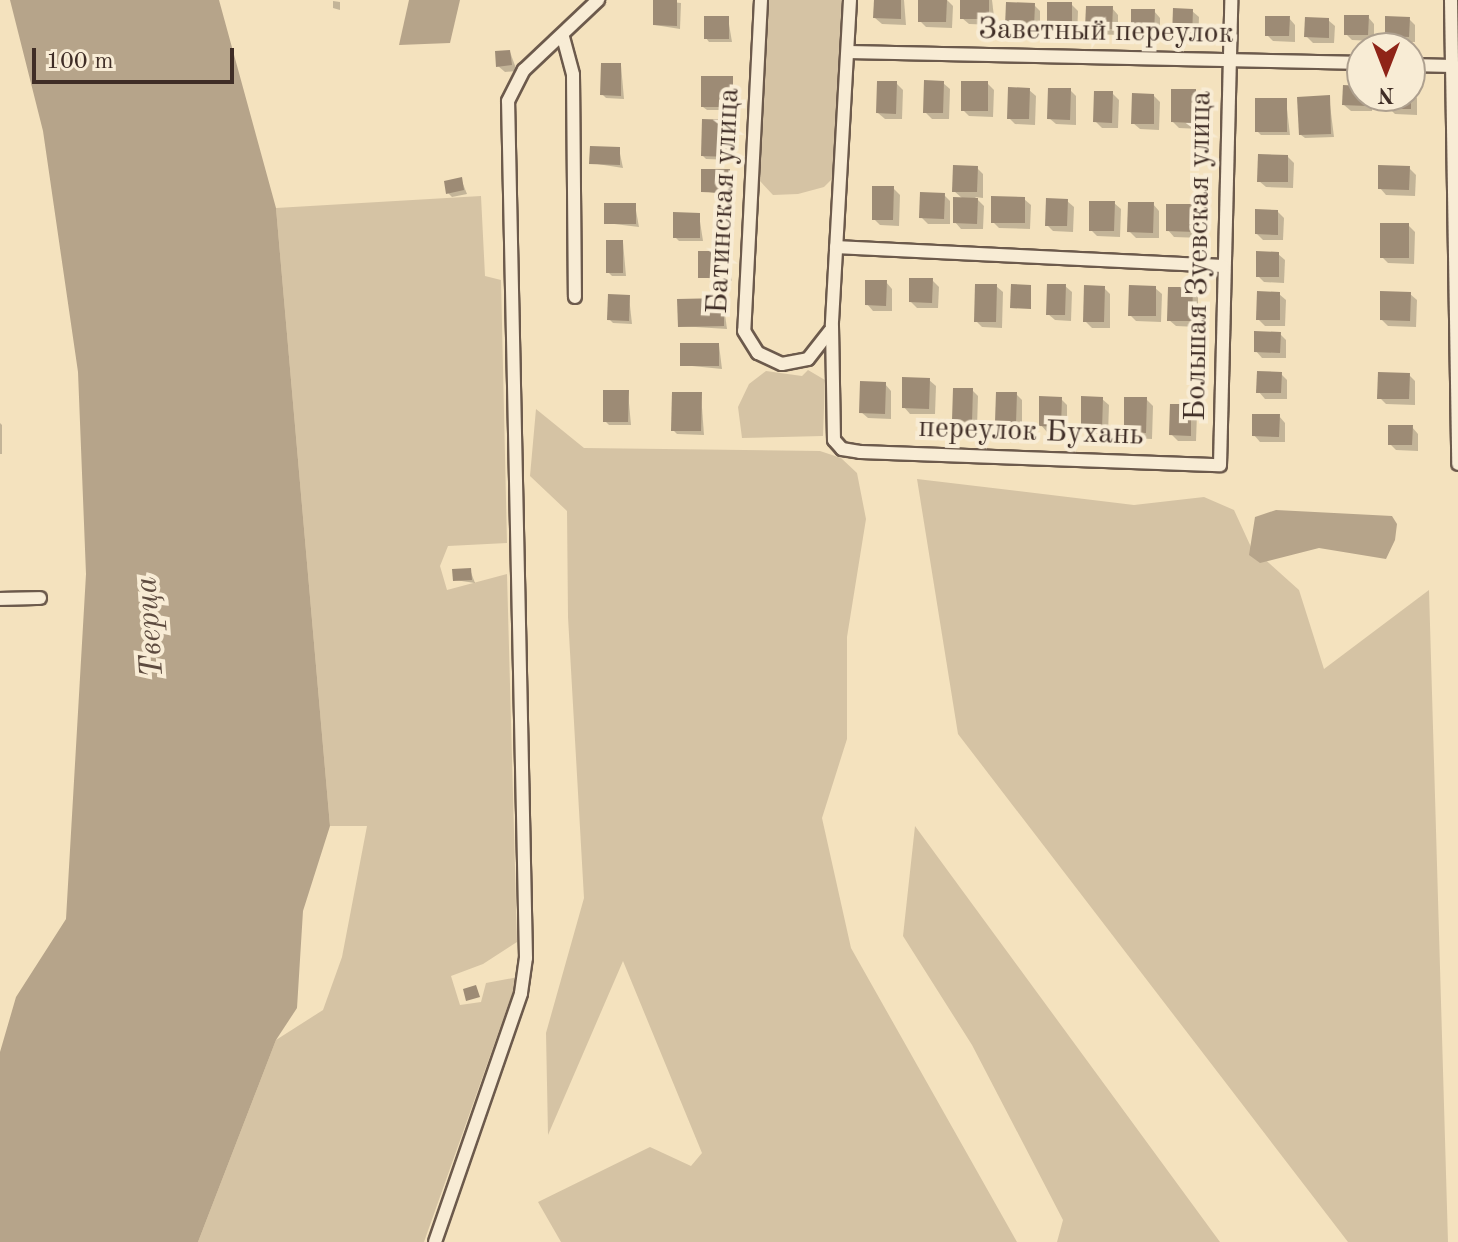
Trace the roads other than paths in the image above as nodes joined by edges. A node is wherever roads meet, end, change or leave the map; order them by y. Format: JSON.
{"nodes":[{"id":1,"x":598,"y":0,"type":"edge"},
{"id":2,"x":761,"y":0,"type":"edge"},
{"id":3,"x":850,"y":0,"type":"edge"},
{"id":4,"x":1231,"y":0,"type":"edge"},
{"id":5,"x":1451,"y":0,"type":"edge"},
{"id":6,"x":584,"y":6,"type":"edge"},
{"id":7,"x":563,"y":37,"type":"junction"},
{"id":8,"x":848,"y":52,"type":"junction"},
{"id":9,"x":1229,"y":60,"type":"junction"},
{"id":10,"x":1346,"y":63,"type":"edge"},
{"id":11,"x":1426,"y":65,"type":"edge"},
{"id":12,"x":1452,"y":66,"type":"junction"},
{"id":13,"x":836,"y":247,"type":"junction"},
{"id":14,"x":1223,"y":266,"type":"junction"},
{"id":15,"x":575,"y":297,"type":"dead end"},
{"id":16,"x":832,"y":326,"type":"junction"},
{"id":17,"x":1458,"y":464,"type":"edge"},
{"id":18,"x":1220,"y":465,"type":"joint"},
{"id":19,"x":40,"y":598,"type":"dead end"},
{"id":20,"x":0,"y":599,"type":"edge"},
{"id":21,"x":435,"y":1242,"type":"edge"}],
"edges":[{"from":1,"to":6,"type":"street"},
{"from":2,"to":16,"type":"street","name":"Батинская улица"},
{"from":3,"to":8,"type":"street"},
{"from":4,"to":9,"type":"street","name":"Большая Зуевская улица"},
{"from":5,"to":12,"type":"street"},
{"from":6,"to":7,"type":"street"},
{"from":7,"to":15,"type":"street"},
{"from":7,"to":21,"type":"street"},
{"from":8,"to":9,"type":"street","name":"Заветный переулок"},
{"from":8,"to":13,"type":"street"},
{"from":9,"to":10,"type":"street","name":"Заветный переулок"},
{"from":9,"to":14,"type":"street","name":"Большая Зуевская улица"},
{"from":11,"to":12,"type":"street"},
{"from":12,"to":17,"type":"street"},
{"from":13,"to":14,"type":"street"},
{"from":13,"to":16,"type":"street"},
{"from":14,"to":18,"type":"street","name":"Большая Зуевская улица"},
{"from":16,"to":18,"type":"street","name":"переулок Бухань"},
{"from":19,"to":20,"type":"street"}]}
